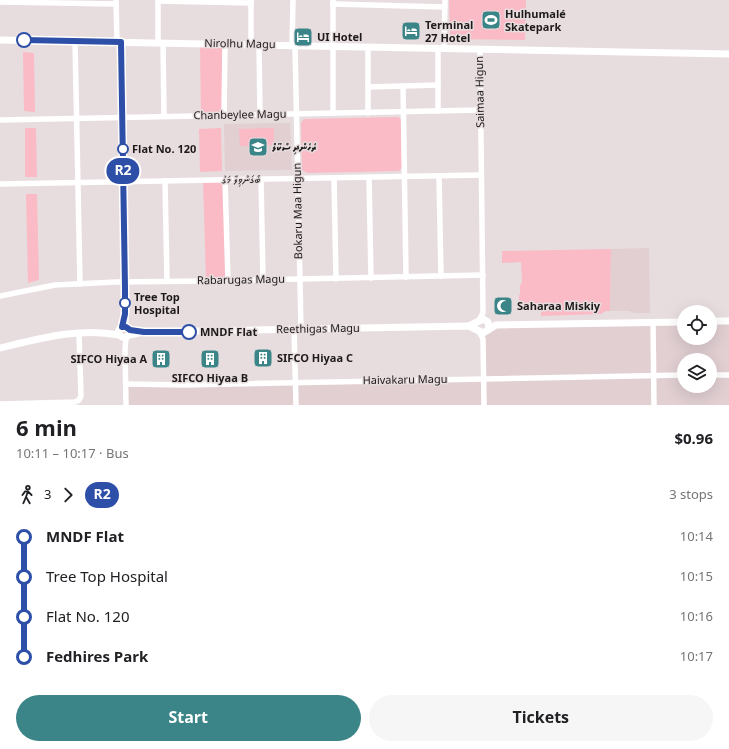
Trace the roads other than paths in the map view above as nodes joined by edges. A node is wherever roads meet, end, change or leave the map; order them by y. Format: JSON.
{"nodes":[{"id":1,"x":158,"y":0,"type":"edge"},
{"id":2,"x":293,"y":0,"type":"edge"},
{"id":3,"x":445,"y":0,"type":"edge"},
{"id":4,"x":0,"y":2,"type":"edge"},
{"id":5,"x":116,"y":2,"type":"edge"},
{"id":6,"x":251,"y":2,"type":"edge"},
{"id":7,"x":333,"y":2,"type":"edge"},
{"id":8,"x":445,"y":7,"type":"junction"},
{"id":9,"x":0,"y":40,"type":"edge"},
{"id":10,"x":75,"y":41,"type":"junction"},
{"id":11,"x":119,"y":42,"type":"junction"},
{"id":12,"x":160,"y":43,"type":"junction"},
{"id":13,"x":225,"y":44,"type":"junction"},
{"id":14,"x":251,"y":45,"type":"junction"},
{"id":15,"x":259,"y":45,"type":"junction"},
{"id":16,"x":293,"y":46,"type":"junction"},
{"id":17,"x":333,"y":46,"type":"junction"},
{"id":18,"x":368,"y":47,"type":"junction"},
{"id":19,"x":441,"y":48,"type":"junction"},
{"id":20,"x":480,"y":49,"type":"junction"},
{"id":21,"x":729,"y":54,"type":"edge"},
{"id":22,"x":438,"y":85,"type":"junction"},
{"id":23,"x":403,"y":86,"type":"junction"},
{"id":24,"x":368,"y":87,"type":"junction"},
{"id":25,"x":480,"y":110,"type":"junction"},
{"id":26,"x":438,"y":111,"type":"junction"},
{"id":27,"x":403,"y":112,"type":"junction"},
{"id":28,"x":333,"y":113,"type":"junction"},
{"id":29,"x":368,"y":113,"type":"junction"},
{"id":30,"x":260,"y":114,"type":"junction"},
{"id":31,"x":296,"y":114,"type":"junction"},
{"id":32,"x":224,"y":115,"type":"junction"},
{"id":33,"x":164,"y":116,"type":"junction"},
{"id":34,"x":122,"y":117,"type":"junction"},
{"id":35,"x":77,"y":118,"type":"junction"},
{"id":36,"x":0,"y":120,"type":"edge"},
{"id":37,"x":482,"y":175,"type":"junction"},
{"id":38,"x":404,"y":176,"type":"junction"},
{"id":39,"x":439,"y":176,"type":"junction"},
{"id":40,"x":369,"y":177,"type":"junction"},
{"id":41,"x":334,"y":178,"type":"junction"},
{"id":42,"x":298,"y":179,"type":"junction"},
{"id":43,"x":225,"y":180,"type":"junction"},
{"id":44,"x":262,"y":180,"type":"junction"},
{"id":45,"x":165,"y":181,"type":"junction"},
{"id":46,"x":78,"y":182,"type":"junction"},
{"id":47,"x":123,"y":182,"type":"junction"},
{"id":48,"x":0,"y":184,"type":"edge"},
{"id":49,"x":483,"y":275,"type":"junction"},
{"id":50,"x":441,"y":276,"type":"junction"},
{"id":51,"x":406,"y":277,"type":"junction"},
{"id":52,"x":336,"y":278,"type":"junction"},
{"id":53,"x":371,"y":278,"type":"junction"},
{"id":54,"x":300,"y":279,"type":"junction"},
{"id":55,"x":264,"y":280,"type":"junction"},
{"id":56,"x":167,"y":281,"type":"junction"},
{"id":57,"x":228,"y":281,"type":"junction"},
{"id":58,"x":125,"y":282,"type":"junction"},
{"id":59,"x":80,"y":284,"type":"junction"},
{"id":60,"x":0,"y":296,"type":"edge"},
{"id":61,"x":483,"y":313,"type":"junction"},
{"id":62,"x":478,"y":321,"type":"junction"},
{"id":63,"x":487,"y":321,"type":"junction"},
{"id":64,"x":717,"y":321,"type":"edge"},
{"id":65,"x":729,"y":321,"type":"edge"},
{"id":66,"x":653,"y":322,"type":"junction"},
{"id":67,"x":677,"y":322,"type":"edge"},
{"id":68,"x":469,"y":326,"type":"junction"},
{"id":69,"x":298,"y":329,"type":"junction"},
{"id":70,"x":478,"y":330,"type":"junction"},
{"id":71,"x":487,"y":331,"type":"junction"},
{"id":72,"x":124,"y":332,"type":"junction"},
{"id":73,"x":79,"y":334,"type":"junction"},
{"id":74,"x":482,"y":339,"type":"junction"},
{"id":75,"x":0,"y":348,"type":"edge"},
{"id":76,"x":677,"y":375,"type":"edge"},
{"id":77,"x":717,"y":375,"type":"edge"},
{"id":78,"x":729,"y":375,"type":"edge"},
{"id":79,"x":654,"y":376,"type":"junction"},
{"id":80,"x":483,"y":379,"type":"junction"},
{"id":81,"x":296,"y":382,"type":"junction"},
{"id":82,"x":126,"y":384,"type":"junction"},
{"id":83,"x":0,"y":404,"type":"edge"},
{"id":84,"x":126,"y":405,"type":"edge"},
{"id":85,"x":296,"y":405,"type":"edge"},
{"id":86,"x":484,"y":405,"type":"edge"},
{"id":87,"x":654,"y":405,"type":"edge"}],
"edges":[{"from":1,"to":6,"type":"street"},
{"from":1,"to":12,"type":"street"},
{"from":2,"to":16,"type":"street","name":"Bokaru Maa Higun"},
{"from":3,"to":8,"type":"street"},
{"from":4,"to":5,"type":"street"},
{"from":5,"to":11,"type":"street"},
{"from":6,"to":14,"type":"street"},
{"from":7,"to":8,"type":"street"},
{"from":7,"to":17,"type":"street"},
{"from":8,"to":19,"type":"street"},
{"from":9,"to":10,"type":"street","name":"Nirolhu Magu"},
{"from":10,"to":11,"type":"street","name":"Nirolhu Magu"},
{"from":10,"to":35,"type":"street"},
{"from":11,"to":12,"type":"street","name":"Nirolhu Magu"},
{"from":11,"to":34,"type":"street"},
{"from":12,"to":13,"type":"street","name":"Nirolhu Magu"},
{"from":12,"to":33,"type":"street"},
{"from":13,"to":14,"type":"street","name":"Nirolhu Magu"},
{"from":13,"to":32,"type":"street"},
{"from":14,"to":15,"type":"street","name":"Nirolhu Magu"},
{"from":15,"to":16,"type":"street","name":"Nirolhu Magu"},
{"from":15,"to":30,"type":"street"},
{"from":16,"to":17,"type":"street","name":"Nirolhu Magu"},
{"from":16,"to":31,"type":"street","name":"Bokaru Maa Higun"},
{"from":17,"to":18,"type":"street","name":"Nirolhu Magu"},
{"from":17,"to":28,"type":"street"},
{"from":18,"to":19,"type":"street","name":"Nirolhu Magu"},
{"from":18,"to":24,"type":"street"},
{"from":19,"to":20,"type":"street","name":"Nirolhu Magu"},
{"from":19,"to":22,"type":"street"},
{"from":20,"to":21,"type":"street","name":"Saimaa Higun"},
{"from":20,"to":25,"type":"street","name":"Saimaa Higun"},
{"from":22,"to":23,"type":"street"},
{"from":22,"to":26,"type":"street"},
{"from":23,"to":24,"type":"street"},
{"from":23,"to":27,"type":"street"},
{"from":24,"to":29,"type":"street"},
{"from":25,"to":26,"type":"street","name":"Chanbeylee Magu"},
{"from":25,"to":37,"type":"street","name":"Saimaa Higun"},
{"from":26,"to":27,"type":"street","name":"Chanbeylee Magu"},
{"from":27,"to":29,"type":"street","name":"Chanbeylee Magu"},
{"from":27,"to":38,"type":"street"},
{"from":28,"to":29,"type":"street","name":"Chanbeylee Magu"},
{"from":28,"to":31,"type":"street","name":"Chanbeylee Magu"},
{"from":30,"to":31,"type":"street","name":"Chanbeylee Magu"},
{"from":30,"to":32,"type":"street","name":"Chanbeylee Magu"},
{"from":31,"to":42,"type":"street","name":"Bokaru Maa Higun"},
{"from":32,"to":33,"type":"street","name":"Chanbeylee Magu"},
{"from":33,"to":34,"type":"street","name":"Chanbeylee Magu"},
{"from":34,"to":35,"type":"street","name":"Chanbeylee Magu"},
{"from":34,"to":47,"type":"street"},
{"from":35,"to":36,"type":"street","name":"Chanbeylee Magu"},
{"from":35,"to":46,"type":"street"},
{"from":37,"to":39,"type":"street","name":"ބޯގަންވިލާ މަގު"},
{"from":37,"to":49,"type":"street","name":"Saimaa Higun"},
{"from":38,"to":39,"type":"street","name":"ބޯގަންވިލާ މަގު"},
{"from":38,"to":40,"type":"street","name":"ބޯގަންވިލާ މަގު"},
{"from":38,"to":51,"type":"street"},
{"from":39,"to":50,"type":"street"},
{"from":40,"to":41,"type":"street","name":"ބޯގަންވިލާ މަގު"},
{"from":40,"to":53,"type":"street"},
{"from":41,"to":42,"type":"street","name":"ބޯގަންވިލާ މަގު"},
{"from":41,"to":52,"type":"street"},
{"from":42,"to":44,"type":"street","name":"ބޯގަންވިލާ މަގު"},
{"from":42,"to":54,"type":"street","name":"Bokaru Maa Higun"},
{"from":43,"to":44,"type":"street","name":"ބޯގަންވިލާ މަގު"},
{"from":43,"to":45,"type":"street","name":"ބޯގަންވިލާ މަގު"},
{"from":43,"to":57,"type":"street"},
{"from":44,"to":55,"type":"street"},
{"from":45,"to":47,"type":"street","name":"ބޯގަންވިލާ މަގު"},
{"from":45,"to":56,"type":"street"},
{"from":46,"to":47,"type":"street","name":"ބޯގަންވިލާ މަގު"},
{"from":46,"to":48,"type":"street","name":"ބޯގަންވިލާ މަގު"},
{"from":46,"to":59,"type":"street"},
{"from":47,"to":58,"type":"street"},
{"from":49,"to":50,"type":"street","name":"Rabarugas Magu"},
{"from":49,"to":61,"type":"street","name":"Saimaa Higun"},
{"from":50,"to":51,"type":"street","name":"Rabarugas Magu"},
{"from":51,"to":53,"type":"street","name":"Rabarugas Magu"},
{"from":52,"to":53,"type":"street","name":"Rabarugas Magu"},
{"from":52,"to":54,"type":"street","name":"Rabarugas Magu"},
{"from":54,"to":55,"type":"street","name":"Rabarugas Magu"},
{"from":54,"to":69,"type":"street","name":"Bokaru Maa Higun"},
{"from":55,"to":57,"type":"street","name":"Rabarugas Magu"},
{"from":56,"to":57,"type":"street","name":"Rabarugas Magu"},
{"from":56,"to":58,"type":"street","name":"Rabarugas Magu"},
{"from":58,"to":59,"type":"street","name":"Rabarugas Magu"},
{"from":58,"to":72,"type":"street"},
{"from":59,"to":60,"type":"street","name":"Rabarugas Magu"},
{"from":61,"to":62,"type":"street","name":"Saimaa Higun"},
{"from":61,"to":63,"type":"street","name":"Saimaa Higun"},
{"from":62,"to":63,"type":"street"},
{"from":62,"to":68,"type":"street","name":"Reethigas Magu"},
{"from":62,"to":70,"type":"street"},
{"from":63,"to":71,"type":"street"},
{"from":64,"to":65,"type":"street"},
{"from":66,"to":67,"type":"street"},
{"from":66,"to":71,"type":"street"},
{"from":66,"to":79,"type":"street"},
{"from":68,"to":69,"type":"street","name":"Reethigas Magu"},
{"from":68,"to":70,"type":"street","name":"Reethigas Magu"},
{"from":69,"to":72,"type":"street","name":"Reethigas Magu"},
{"from":69,"to":81,"type":"street","name":"Bokaru Maa Higun"},
{"from":70,"to":71,"type":"street"},
{"from":70,"to":74,"type":"street"},
{"from":71,"to":74,"type":"street"},
{"from":72,"to":73,"type":"street","name":"Reethigas Magu"},
{"from":72,"to":82,"type":"street"},
{"from":73,"to":75,"type":"street","name":"Reethigas Magu"},
{"from":73,"to":83,"type":"street"},
{"from":74,"to":80,"type":"street"},
{"from":76,"to":79,"type":"street","name":"Haivakaru Magu"},
{"from":77,"to":78,"type":"street"},
{"from":79,"to":80,"type":"street","name":"Haivakaru Magu"},
{"from":79,"to":87,"type":"street"},
{"from":80,"to":81,"type":"street","name":"Haivakaru Magu"},
{"from":80,"to":86,"type":"street"},
{"from":81,"to":82,"type":"street","name":"Haivakaru Magu"},
{"from":81,"to":85,"type":"street","name":"Bokaru Maa Higun"},
{"from":82,"to":84,"type":"street"}]}
